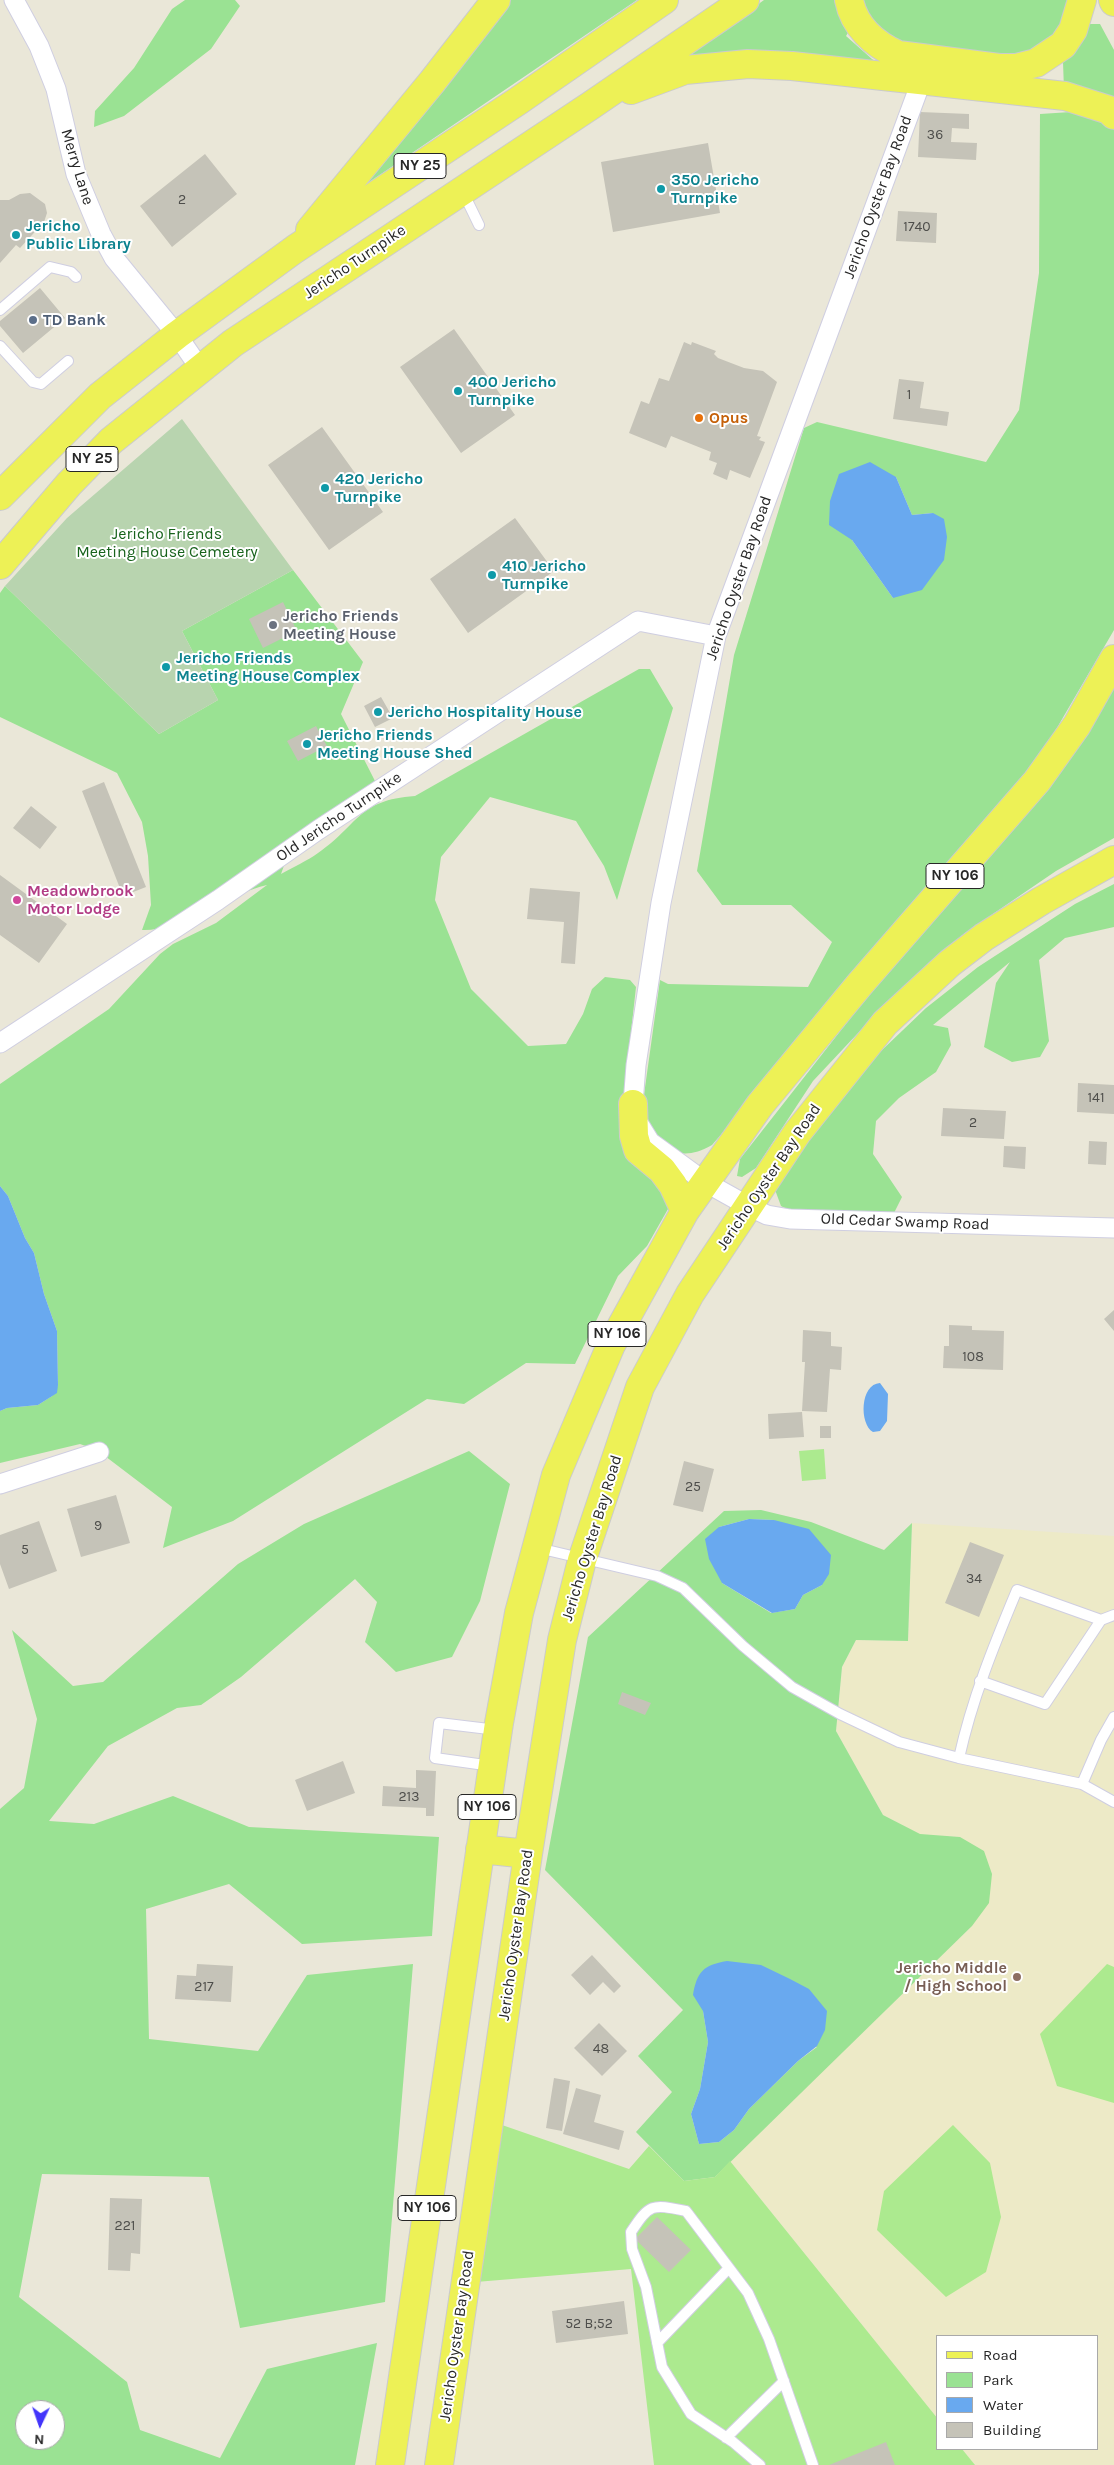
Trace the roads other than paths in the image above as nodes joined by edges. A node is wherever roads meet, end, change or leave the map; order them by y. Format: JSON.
{"nodes":[{"id":1,"x":14,"y":0,"type":"edge"},
{"id":2,"x":496,"y":0,"type":"edge"},
{"id":3,"x":664,"y":0,"type":"edge"},
{"id":4,"x":745,"y":0,"type":"edge"},
{"id":5,"x":849,"y":0,"type":"edge"},
{"id":6,"x":1082,"y":0,"type":"edge"},
{"id":7,"x":921,"y":82,"type":"junction"},
{"id":8,"x":590,"y":106,"type":"junction"},
{"id":9,"x":1114,"y":115,"type":"edge"},
{"id":10,"x":462,"y":191,"type":"junction"},
{"id":11,"x":479,"y":225,"type":"dead end"},
{"id":12,"x":295,"y":249,"type":"junction"},
{"id":13,"x":76,"y":277,"type":"dead end"},
{"id":14,"x":0,"y":310,"type":"edge"},
{"id":15,"x":177,"y":335,"type":"junction"},
{"id":16,"x":0,"y":346,"type":"edge"},
{"id":17,"x":68,"y":361,"type":"dead end"},
{"id":18,"x":200,"y":370,"type":"junction"},
{"id":19,"x":0,"y":496,"type":"edge"},
{"id":20,"x":0,"y":565,"type":"edge"},
{"id":21,"x":716,"y":636,"type":"junction"},
{"id":22,"x":1114,"y":659,"type":"edge"},
{"id":23,"x":1113,"y":862,"type":"edge"},
{"id":24,"x":0,"y":1043,"type":"edge"},
{"id":25,"x":633,"y":1104,"type":"junction"},
{"id":26,"x":705,"y":1182,"type":"junction"},
{"id":27,"x":748,"y":1206,"type":"junction"},
{"id":28,"x":685,"y":1211,"type":"junction"},
{"id":29,"x":1114,"y":1228,"type":"edge"},
{"id":30,"x":99,"y":1452,"type":"dead end"},
{"id":31,"x":0,"y":1484,"type":"edge"},
{"id":32,"x":535,"y":1547,"type":"junction"},
{"id":33,"x":582,"y":1560,"type":"junction"},
{"id":34,"x":1114,"y":1615,"type":"edge"},
{"id":35,"x":1101,"y":1620,"type":"junction"},
{"id":36,"x":980,"y":1681,"type":"junction"},
{"id":37,"x":1114,"y":1717,"type":"edge"},
{"id":38,"x":498,"y":1730,"type":"junction"},
{"id":39,"x":959,"y":1758,"type":"junction"},
{"id":40,"x":493,"y":1766,"type":"junction"},
{"id":41,"x":1082,"y":1784,"type":"junction"},
{"id":42,"x":1114,"y":1802,"type":"edge"},
{"id":43,"x":480,"y":1849,"type":"junction"},
{"id":44,"x":528,"y":1854,"type":"junction"},
{"id":45,"x":729,"y":2268,"type":"junction"},
{"id":46,"x":657,"y":2343,"type":"junction"},
{"id":47,"x":784,"y":2381,"type":"junction"},
{"id":48,"x":726,"y":2438,"type":"junction"},
{"id":49,"x":390,"y":2465,"type":"edge"},
{"id":50,"x":439,"y":2465,"type":"edge"},
{"id":51,"x":760,"y":2465,"type":"edge"},
{"id":52,"x":813,"y":2465,"type":"edge"}],
"edges":[{"from":1,"to":15,"type":"street","name":"Merry Lane"},
{"from":2,"to":12,"type":"main road"},
{"from":3,"to":12,"type":"main road","number":"NY 25"},
{"from":4,"to":8,"type":"main road","name":"Jericho Turnpike","number":"NY 25"},
{"from":5,"to":6,"type":"main road"},
{"from":7,"to":8,"type":"main road"},
{"from":7,"to":9,"type":"main road"},
{"from":7,"to":21,"type":"street","name":"Jericho Oyster Bay Road"},
{"from":8,"to":10,"type":"main road","name":"Jericho Turnpike","number":"NY 25"},
{"from":10,"to":11,"type":"lane"},
{"from":10,"to":18,"type":"main road","name":"Jericho Turnpike","number":"NY 25"},
{"from":12,"to":15,"type":"main road","number":"NY 25"},
{"from":13,"to":14,"type":"lane"},
{"from":15,"to":18,"type":"street","name":"Merry Lane"},
{"from":15,"to":19,"type":"main road","number":"NY 25"},
{"from":16,"to":17,"type":"lane"},
{"from":18,"to":20,"type":"main road","name":"Jericho Turnpike","number":"NY 25"},
{"from":21,"to":24,"type":"street","name":"Old Jericho Turnpike"},
{"from":21,"to":25,"type":"street","name":"Jericho Oyster Bay Road"},
{"from":22,"to":26,"type":"main road","number":"NY 106"},
{"from":23,"to":27,"type":"main road","name":"Jericho Oyster Bay Road","number":"NY 106"},
{"from":25,"to":26,"type":"street","name":"Jericho Oyster Bay Road"},
{"from":25,"to":28,"type":"main road"},
{"from":26,"to":27,"type":"street","name":"Old Cedar Swamp Road"},
{"from":26,"to":28,"type":"main road","number":"NY 106"},
{"from":27,"to":29,"type":"street","name":"Old Cedar Swamp Road"},
{"from":27,"to":33,"type":"main road","name":"Jericho Oyster Bay Road","number":"NY 106"},
{"from":28,"to":32,"type":"main road","number":"NY 106"},
{"from":30,"to":31,"type":"street"},
{"from":32,"to":33,"type":"lane"},
{"from":32,"to":38,"type":"main road","number":"NY 106"},
{"from":33,"to":39,"type":"lane"},
{"from":33,"to":44,"type":"main road","name":"Jericho Oyster Bay Road","number":"NY 106"},
{"from":34,"to":35,"type":"lane"},
{"from":35,"to":36,"type":"lane"},
{"from":35,"to":36,"type":"lane"},
{"from":36,"to":39,"type":"lane"},
{"from":37,"to":41,"type":"lane"},
{"from":38,"to":40,"type":"main road","number":"NY 106"},
{"from":38,"to":40,"type":"lane"},
{"from":39,"to":41,"type":"lane"},
{"from":40,"to":43,"type":"main road","number":"NY 106"},
{"from":41,"to":42,"type":"lane"},
{"from":43,"to":44,"type":"main road"},
{"from":43,"to":49,"type":"main road","number":"NY 106"},
{"from":44,"to":50,"type":"main road","name":"Jericho Oyster Bay Road","number":"NY 106"},
{"from":45,"to":46,"type":"lane"},
{"from":45,"to":46,"type":"lane"},
{"from":45,"to":47,"type":"lane"},
{"from":46,"to":48,"type":"lane"},
{"from":47,"to":48,"type":"lane"},
{"from":47,"to":52,"type":"lane"},
{"from":48,"to":51,"type":"lane"}]}
